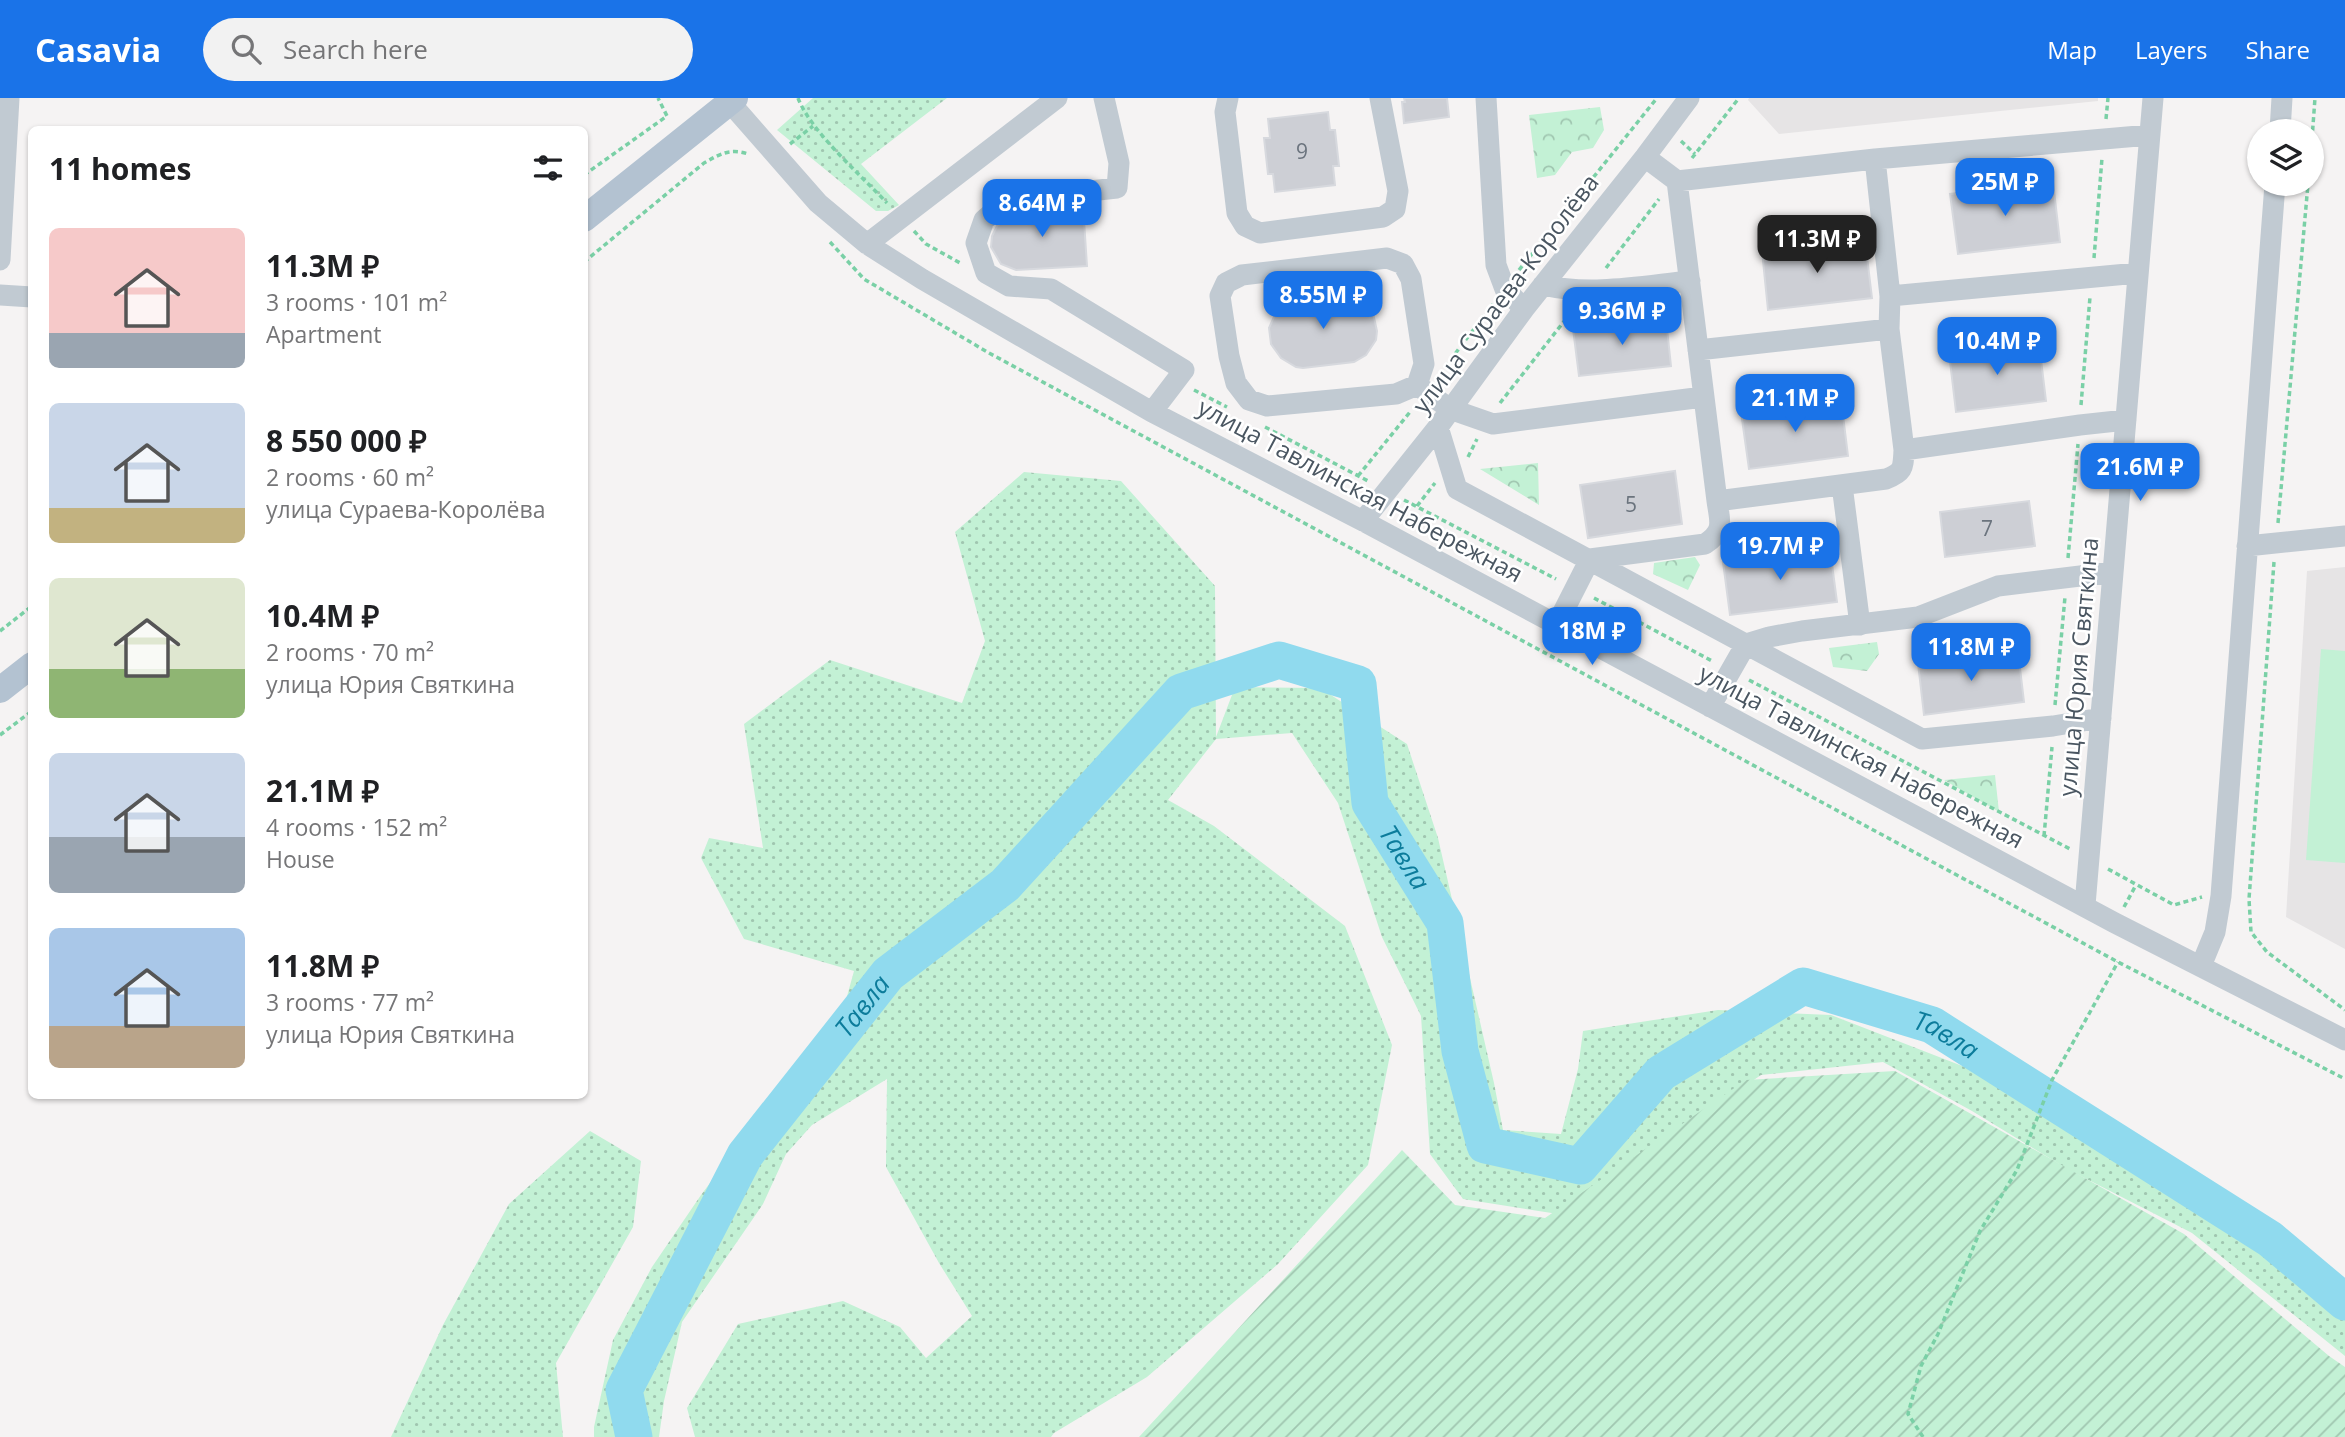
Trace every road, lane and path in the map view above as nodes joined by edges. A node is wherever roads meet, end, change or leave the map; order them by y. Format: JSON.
{"nodes":[{"id":1,"x":9,"y":98,"type":"edge"},
{"id":2,"x":658,"y":98,"type":"edge"},
{"id":3,"x":798,"y":98,"type":"edge"},
{"id":4,"x":1057,"y":98,"type":"edge"},
{"id":5,"x":1104,"y":98,"type":"edge"},
{"id":6,"x":1228,"y":98,"type":"edge"},
{"id":7,"x":1381,"y":98,"type":"edge"},
{"id":8,"x":1486,"y":98,"type":"edge"},
{"id":9,"x":1739,"y":98,"type":"edge"},
{"id":10,"x":2108,"y":98,"type":"edge"},
{"id":11,"x":2153,"y":98,"type":"edge"},
{"id":12,"x":2282,"y":98,"type":"edge"},
{"id":13,"x":2315,"y":98,"type":"edge"},
{"id":14,"x":730,"y":99,"type":"edge"},
{"id":15,"x":1682,"y":101,"type":"edge"},
{"id":16,"x":2281,"y":119,"type":"edge"},
{"id":17,"x":2313,"y":119,"type":"edge"},
{"id":18,"x":813,"y":126,"type":"junction"},
{"id":19,"x":2150,"y":135,"type":"junction"},
{"id":20,"x":2104,"y":137,"type":"junction"},
{"id":21,"x":777,"y":155,"type":"junction"},
{"id":22,"x":1645,"y":157,"type":"junction"},
{"id":23,"x":1875,"y":159,"type":"junction"},
{"id":24,"x":588,"y":172,"type":"edge"},
{"id":25,"x":1676,"y":180,"type":"junction"},
{"id":26,"x":2275,"y":196,"type":"edge"},
{"id":27,"x":2307,"y":196,"type":"edge"},
{"id":28,"x":588,"y":216,"type":"edge"},
{"id":29,"x":901,"y":218,"type":"junction"},
{"id":30,"x":827,"y":239,"type":"dead end"},
{"id":31,"x":867,"y":244,"type":"junction"},
{"id":32,"x":588,"y":259,"type":"edge"},
{"id":33,"x":0,"y":260,"type":"edge"},
{"id":34,"x":962,"y":264,"type":"dead end"},
{"id":35,"x":2138,"y":273,"type":"junction"},
{"id":36,"x":2092,"y":276,"type":"junction"},
{"id":37,"x":1690,"y":281,"type":"junction"},
{"id":38,"x":1543,"y":285,"type":"junction"},
{"id":39,"x":1587,"y":291,"type":"junction"},
{"id":40,"x":0,"y":295,"type":"edge"},
{"id":41,"x":1890,"y":296,"type":"junction"},
{"id":42,"x":28,"y":297,"type":"edge"},
{"id":43,"x":1524,"y":309,"type":"junction"},
{"id":44,"x":1889,"y":329,"type":"junction"},
{"id":45,"x":1698,"y":350,"type":"junction"},
{"id":46,"x":1176,"y":380,"type":"junction"},
{"id":47,"x":1417,"y":385,"type":"junction"},
{"id":48,"x":1703,"y":397,"type":"junction"},
{"id":49,"x":1152,"y":412,"type":"junction"},
{"id":50,"x":1237,"y":412,"type":"dead end"},
{"id":51,"x":1444,"y":418,"type":"junction"},
{"id":52,"x":2126,"y":420,"type":"junction"},
{"id":53,"x":1486,"y":422,"type":"junction"},
{"id":54,"x":1261,"y":425,"type":"dead end"},
{"id":55,"x":2080,"y":425,"type":"junction"},
{"id":56,"x":1904,"y":450,"type":"junction"},
{"id":57,"x":1451,"y":470,"type":"junction"},
{"id":58,"x":1842,"y":485,"type":"junction"},
{"id":59,"x":1387,"y":491,"type":"junction"},
{"id":60,"x":1717,"y":501,"type":"junction"},
{"id":61,"x":1417,"y":506,"type":"junction"},
{"id":62,"x":1363,"y":521,"type":"junction"},
{"id":63,"x":2345,"y":536,"type":"edge"},
{"id":64,"x":2276,"y":544,"type":"junction"},
{"id":65,"x":2247,"y":546,"type":"junction"},
{"id":66,"x":1590,"y":559,"type":"junction"},
{"id":67,"x":2113,"y":572,"type":"junction"},
{"id":68,"x":2066,"y":577,"type":"junction"},
{"id":69,"x":1575,"y":589,"type":"junction"},
{"id":70,"x":28,"y":609,"type":"edge"},
{"id":71,"x":1557,"y":624,"type":"junction"},
{"id":72,"x":1860,"y":625,"type":"junction"},
{"id":73,"x":0,"y":631,"type":"edge"},
{"id":74,"x":1746,"y":644,"type":"junction"},
{"id":75,"x":28,"y":668,"type":"edge"},
{"id":76,"x":1730,"y":671,"type":"junction"},
{"id":77,"x":0,"y":690,"type":"edge"},
{"id":78,"x":1710,"y":707,"type":"junction"},
{"id":79,"x":28,"y":714,"type":"edge"},
{"id":80,"x":2101,"y":718,"type":"junction"},
{"id":81,"x":2053,"y":726,"type":"junction"},
{"id":82,"x":0,"y":736,"type":"edge"},
{"id":83,"x":2044,"y":836,"type":"junction"},
{"id":84,"x":2089,"y":858,"type":"junction"},
{"id":85,"x":2221,"y":896,"type":"junction"},
{"id":86,"x":2249,"y":899,"type":"junction"},
{"id":87,"x":2085,"y":905,"type":"junction"},
{"id":88,"x":2118,"y":962,"type":"junction"},
{"id":89,"x":2202,"y":966,"type":"junction"},
{"id":90,"x":2345,"y":1010,"type":"edge"},
{"id":91,"x":2345,"y":1040,"type":"edge"},
{"id":92,"x":2345,"y":1079,"type":"edge"},
{"id":93,"x":1923,"y":1437,"type":"edge"}],
"edges":[{"from":1,"to":33,"type":"street"},
{"from":2,"to":24,"type":"path"},
{"from":3,"to":18,"type":"path"},
{"from":4,"to":29,"type":"street"},
{"from":5,"to":46,"type":"street"},
{"from":6,"to":7,"type":"street"},
{"from":8,"to":43,"type":"street"},
{"from":9,"to":25,"type":"path"},
{"from":10,"to":20,"type":"path"},
{"from":11,"to":19,"type":"street","name":"улица Юрия Святкина"},
{"from":12,"to":16,"type":"street"},
{"from":13,"to":17,"type":"path"},
{"from":14,"to":21,"type":"street","name":"улица Тавлинская Набережная"},
{"from":14,"to":28,"type":"main road"},
{"from":15,"to":22,"type":"street","name":"улица Сураева-Королёва"},
{"from":18,"to":21,"type":"path"},
{"from":18,"to":29,"type":"path"},
{"from":19,"to":20,"type":"street"},
{"from":19,"to":35,"type":"street","name":"улица Юрия Святкина"},
{"from":20,"to":23,"type":"street"},
{"from":20,"to":36,"type":"path"},
{"from":21,"to":31,"type":"street","name":"улица Тавлинская Набережная"},
{"from":21,"to":32,"type":"path"},
{"from":22,"to":25,"type":"street"},
{"from":22,"to":38,"type":"street","name":"улица Сураева-Королёва"},
{"from":23,"to":25,"type":"street"},
{"from":23,"to":41,"type":"street"},
{"from":25,"to":37,"type":"street"},
{"from":25,"to":39,"type":"path"},
{"from":26,"to":65,"type":"street"},
{"from":27,"to":64,"type":"path"},
{"from":29,"to":31,"type":"street"},
{"from":29,"to":34,"type":"path"},
{"from":30,"to":88,"type":"path"},
{"from":31,"to":49,"type":"street","name":"улица Тавлинская Набережная"},
{"from":35,"to":36,"type":"street"},
{"from":35,"to":52,"type":"street","name":"улица Юрия Святкина"},
{"from":36,"to":41,"type":"street"},
{"from":36,"to":55,"type":"path"},
{"from":37,"to":39,"type":"street"},
{"from":37,"to":45,"type":"street"},
{"from":38,"to":39,"type":"street"},
{"from":38,"to":43,"type":"street","name":"улица Сураева-Королёва"},
{"from":39,"to":53,"type":"path"},
{"from":40,"to":42,"type":"street"},
{"from":41,"to":44,"type":"street"},
{"from":43,"to":51,"type":"street","name":"улица Сураева-Королёва"},
{"from":44,"to":45,"type":"street"},
{"from":44,"to":56,"type":"street"},
{"from":45,"to":48,"type":"street"},
{"from":46,"to":49,"type":"street"},
{"from":46,"to":50,"type":"path"},
{"from":47,"to":47,"type":"street"},
{"from":47,"to":51,"type":"street"},
{"from":48,"to":53,"type":"street"},
{"from":48,"to":60,"type":"street"},
{"from":49,"to":62,"type":"street","name":"улица Тавлинская Набережная"},
{"from":51,"to":53,"type":"street"},
{"from":51,"to":57,"type":"street"},
{"from":51,"to":59,"type":"street","name":"улица Сураева-Королёва"},
{"from":52,"to":55,"type":"street"},
{"from":52,"to":67,"type":"street","name":"улица Юрия Святкина"},
{"from":53,"to":57,"type":"path"},
{"from":54,"to":59,"type":"path"},
{"from":55,"to":56,"type":"street"},
{"from":55,"to":68,"type":"path"},
{"from":56,"to":58,"type":"street"},
{"from":57,"to":61,"type":"path"},
{"from":57,"to":66,"type":"street"},
{"from":58,"to":60,"type":"street"},
{"from":58,"to":72,"type":"street"},
{"from":59,"to":61,"type":"path"},
{"from":59,"to":62,"type":"street","name":"улица Сураева-Королёва"},
{"from":60,"to":66,"type":"street"},
{"from":61,"to":69,"type":"path"},
{"from":62,"to":71,"type":"street","name":"улица Тавлинская Набережная"},
{"from":63,"to":64,"type":"street"},
{"from":64,"to":65,"type":"street"},
{"from":64,"to":86,"type":"path"},
{"from":65,"to":85,"type":"street"},
{"from":66,"to":69,"type":"street"},
{"from":66,"to":74,"type":"street"},
{"from":67,"to":68,"type":"street"},
{"from":67,"to":80,"type":"street","name":"улица Юрия Святкина"},
{"from":68,"to":72,"type":"street"},
{"from":68,"to":81,"type":"path"},
{"from":69,"to":71,"type":"street"},
{"from":69,"to":76,"type":"path"},
{"from":70,"to":73,"type":"path"},
{"from":71,"to":78,"type":"street","name":"улица Тавлинская Набережная"},
{"from":72,"to":74,"type":"street"},
{"from":74,"to":76,"type":"street"},
{"from":74,"to":81,"type":"street"},
{"from":75,"to":77,"type":"main road"},
{"from":76,"to":78,"type":"street"},
{"from":76,"to":83,"type":"path"},
{"from":78,"to":87,"type":"street","name":"улица Тавлинская Набережная"},
{"from":79,"to":82,"type":"path"},
{"from":80,"to":81,"type":"street"},
{"from":80,"to":84,"type":"street","name":"улица Юрия Святкина"},
{"from":81,"to":83,"type":"path"},
{"from":83,"to":84,"type":"path"},
{"from":84,"to":85,"type":"path"},
{"from":84,"to":87,"type":"street","name":"улица Юрия Святкина"},
{"from":85,"to":86,"type":"path"},
{"from":85,"to":89,"type":"street"},
{"from":86,"to":90,"type":"path"},
{"from":87,"to":89,"type":"street","name":"улица Тавлинская Набережная"},
{"from":88,"to":92,"type":"path"},
{"from":88,"to":93,"type":"path"},
{"from":89,"to":91,"type":"street","name":"улица Тавлинская Набережная"}]}
